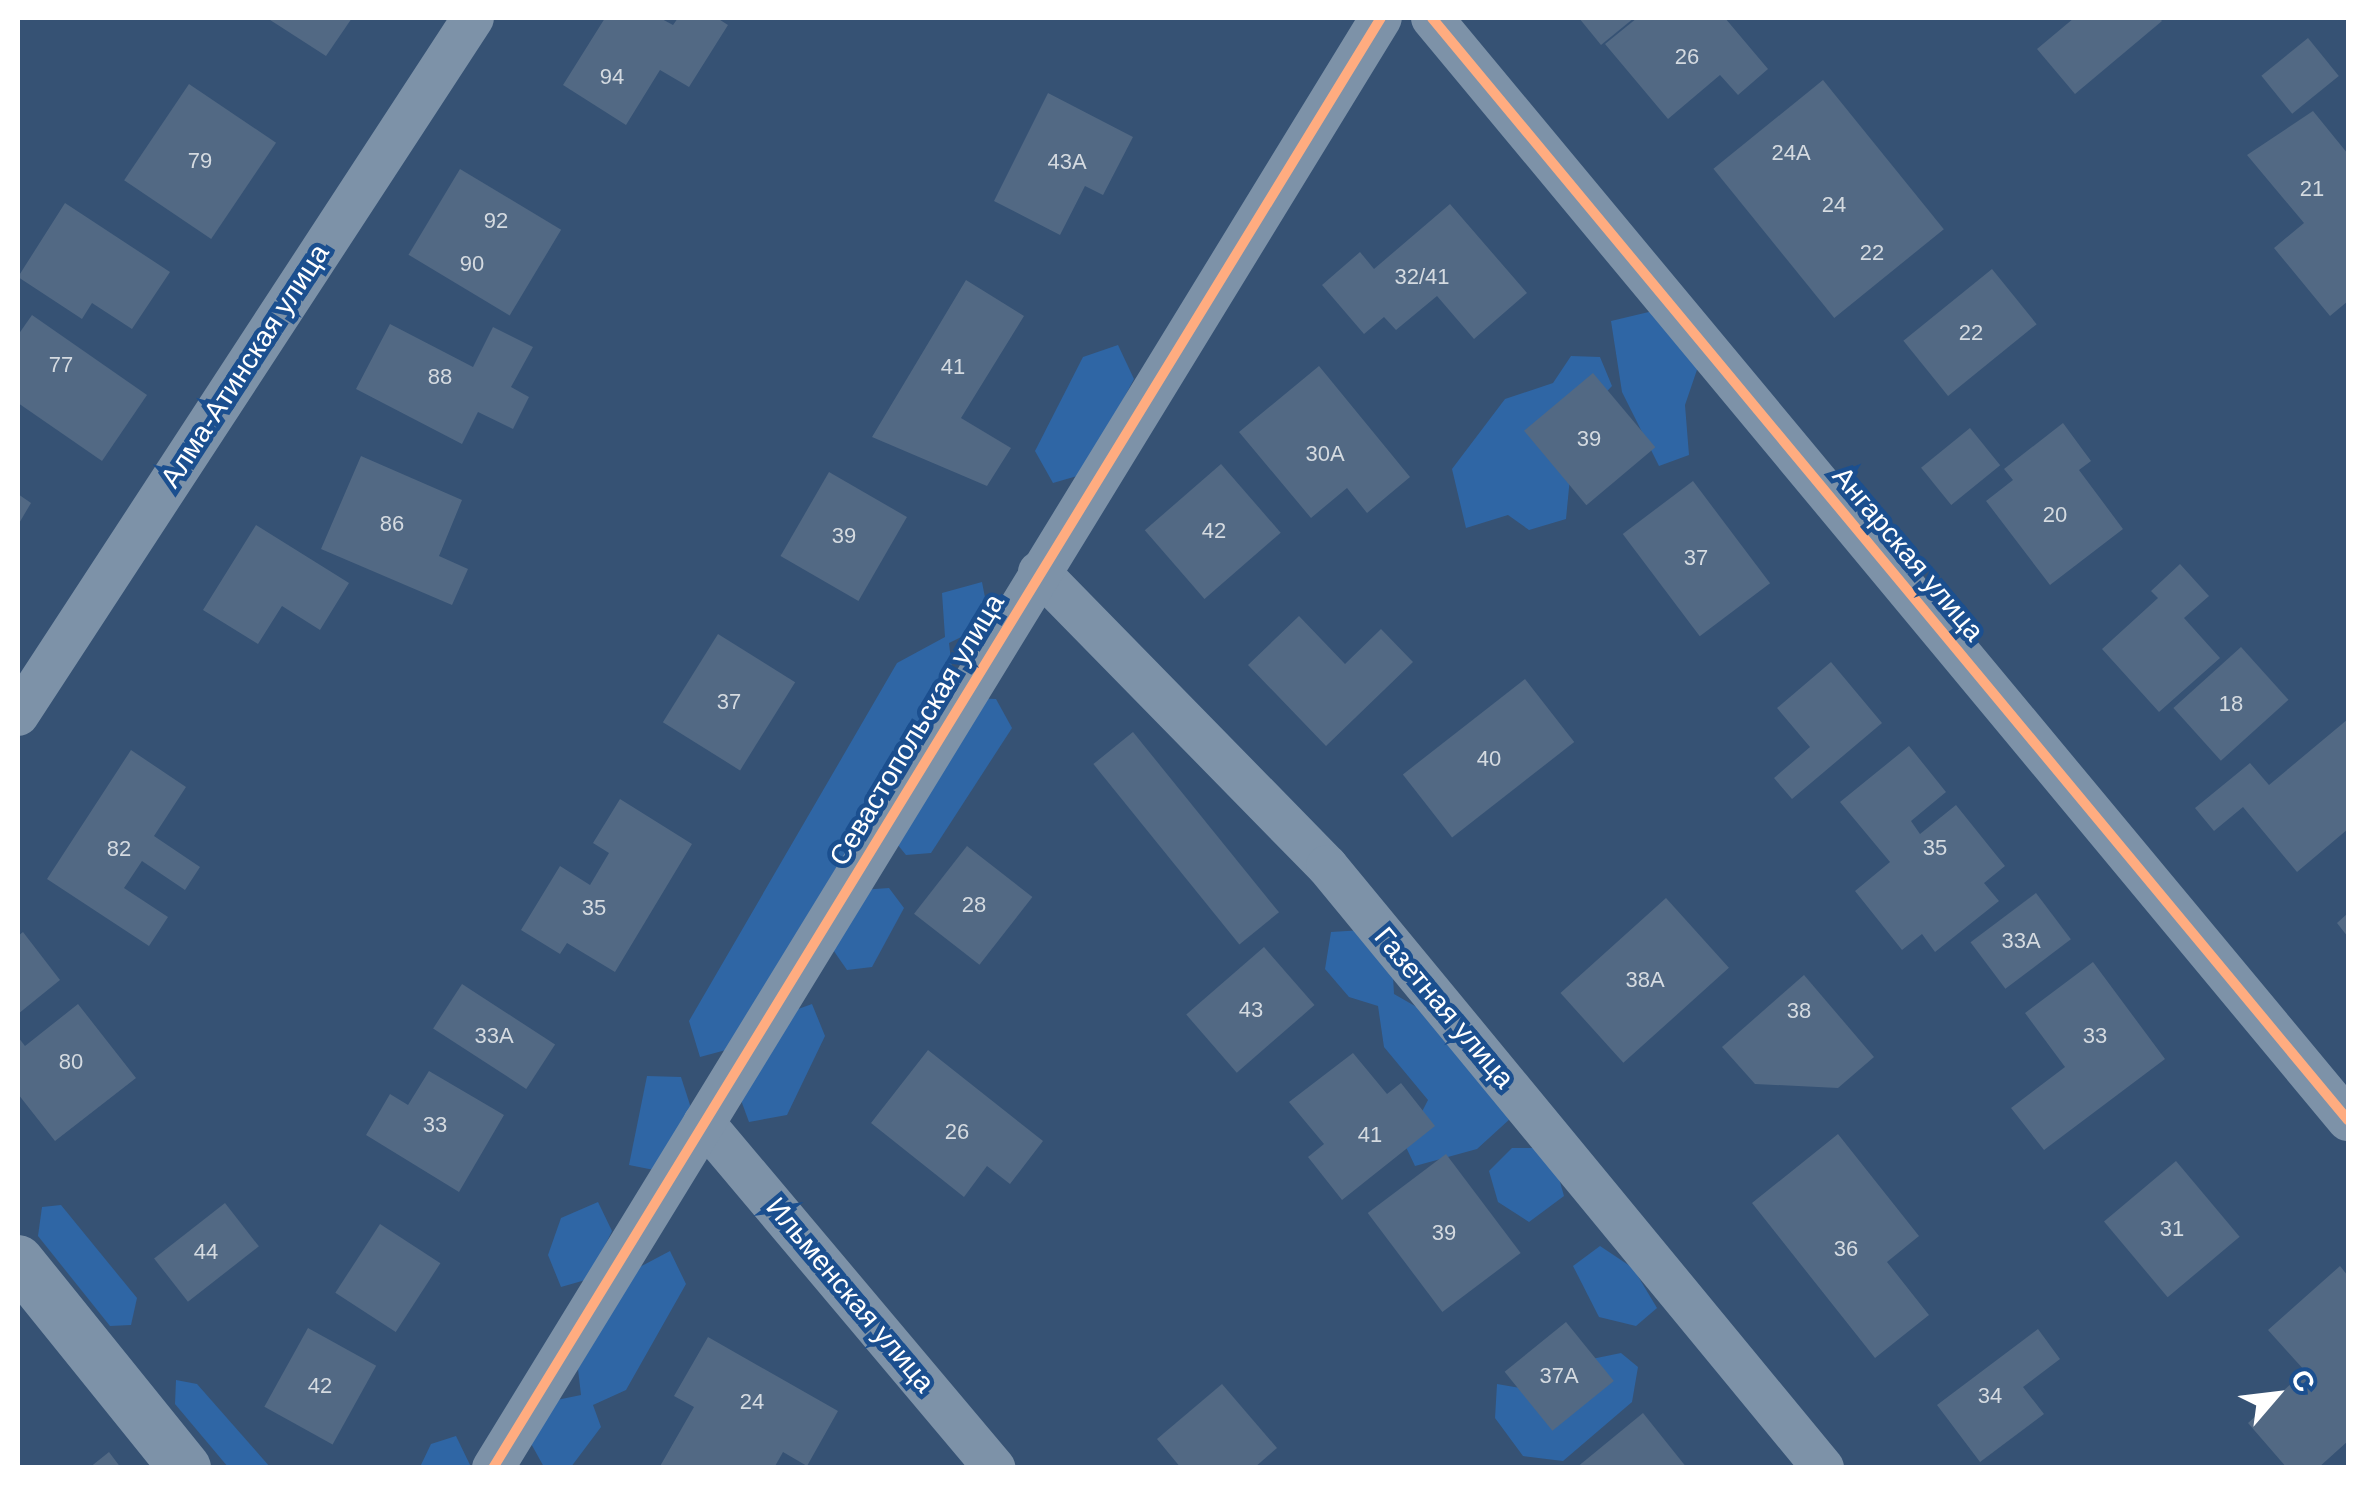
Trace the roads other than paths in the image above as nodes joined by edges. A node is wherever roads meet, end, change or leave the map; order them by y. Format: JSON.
{"nodes":[{"id":1,"x":473,"y":18,"type":"edge"},
{"id":2,"x":1380,"y":18,"type":"edge"},
{"id":3,"x":1432,"y":18,"type":"edge"},
{"id":4,"x":1040,"y":572,"type":"junction"},
{"id":5,"x":18,"y":715,"type":"edge"},
{"id":6,"x":2348,"y":1120,"type":"edge"},
{"id":7,"x":704,"y":1123,"type":"junction"},
{"id":8,"x":18,"y":1261,"type":"edge"},
{"id":9,"x":185,"y":1468,"type":"edge"},
{"id":10,"x":493,"y":1468,"type":"edge"},
{"id":11,"x":995,"y":1468,"type":"edge"},
{"id":12,"x":1824,"y":1468,"type":"edge"}],
"edges":[{"from":1,"to":5,"type":"street","name":"Алма-Атинская улица"},
{"from":2,"to":4,"type":"street","name":"Севастопольская улица"},
{"from":3,"to":6,"type":"street","name":"Ангарская улица"},
{"from":4,"to":7,"type":"street","name":"Севастопольская улица"},
{"from":4,"to":12,"type":"street","name":"Газетная улица"},
{"from":7,"to":10,"type":"street","name":"Севастопольская улица"},
{"from":7,"to":11,"type":"street","name":"Ильменская улица"},
{"from":8,"to":9,"type":"street"}]}
